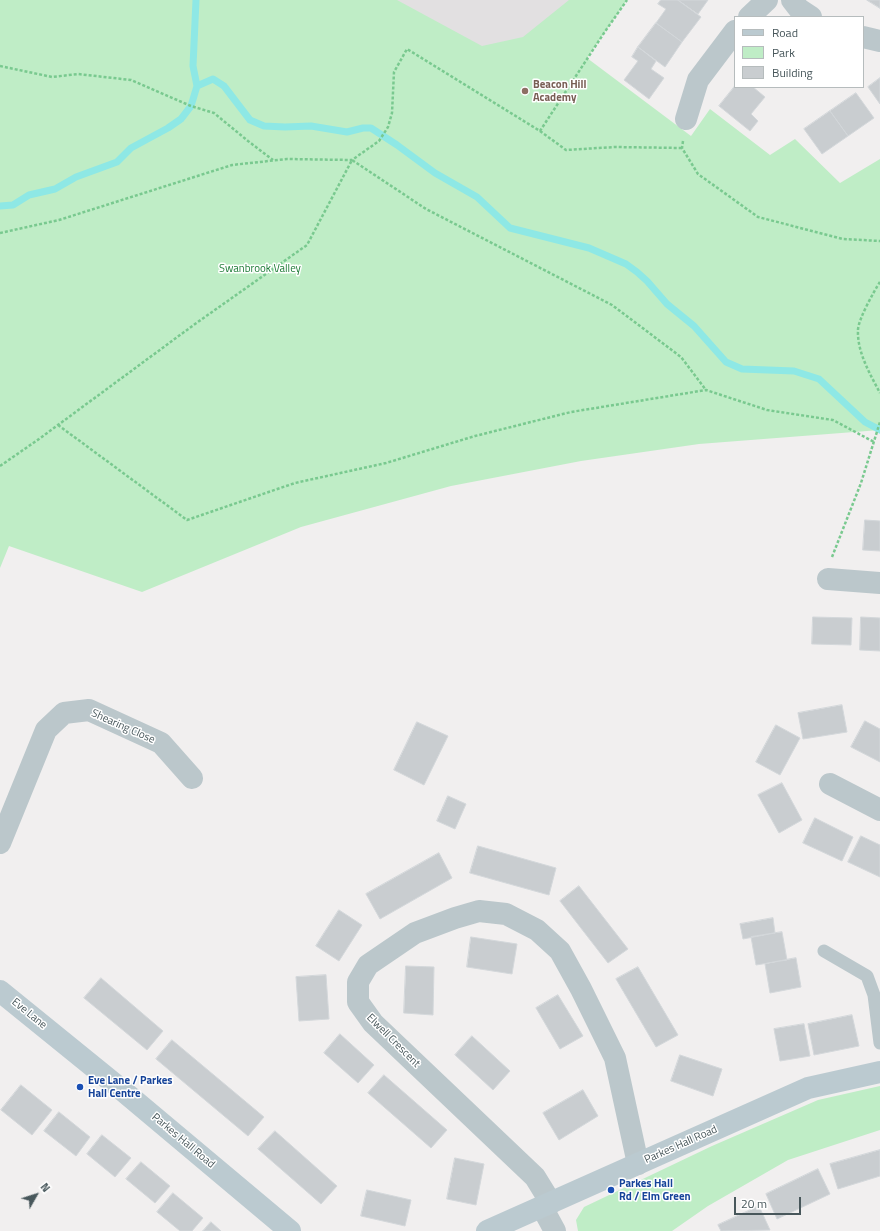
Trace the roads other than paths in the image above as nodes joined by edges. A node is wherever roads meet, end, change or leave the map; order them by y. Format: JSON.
{"nodes":[{"id":1,"x":767,"y":0,"type":"edge"},
{"id":2,"x":792,"y":0,"type":"edge"},
{"id":3,"x":751,"y":16,"type":"edge"},
{"id":4,"x":809,"y":16,"type":"edge"},
{"id":5,"x":734,"y":32,"type":"edge"},
{"id":6,"x":864,"y":37,"type":"edge"},
{"id":7,"x":880,"y":41,"type":"edge"},
{"id":8,"x":686,"y":119,"type":"road end"},
{"id":9,"x":828,"y":579,"type":"road end"},
{"id":10,"x":880,"y":583,"type":"edge"},
{"id":11,"x":192,"y":778,"type":"dead end"},
{"id":12,"x":830,"y":784,"type":"dead end"},
{"id":13,"x":880,"y":810,"type":"edge"},
{"id":14,"x":0,"y":843,"type":"edge"},
{"id":15,"x":824,"y":951,"type":"dead end"},
{"id":16,"x":0,"y":991,"type":"edge"},
{"id":17,"x":58,"y":1038,"type":"joint"},
{"id":18,"x":880,"y":1043,"type":"edge"},
{"id":19,"x":880,"y":1072,"type":"edge"},
{"id":20,"x":638,"y":1164,"type":"junction"},
{"id":21,"x":547,"y":1205,"type":"junction"},
{"id":22,"x":290,"y":1231,"type":"edge"},
{"id":23,"x":487,"y":1231,"type":"edge"},
{"id":24,"x":555,"y":1231,"type":"edge"}],
"edges":[{"from":1,"to":3,"type":"street"},
{"from":2,"to":4,"type":"street"},
{"from":5,"to":8,"type":"street"},
{"from":6,"to":7,"type":"street"},
{"from":9,"to":10,"type":"street"},
{"from":11,"to":14,"type":"street","name":"Shearing Close"},
{"from":12,"to":13,"type":"street"},
{"from":15,"to":18,"type":"lane"},
{"from":16,"to":17,"type":"street","name":"Eve Lane"},
{"from":17,"to":22,"type":"street","name":"Parkes Hall Road"},
{"from":19,"to":20,"type":"street","name":"Parkes Hall Road"},
{"from":20,"to":21,"type":"street","name":"Parkes Hall Road"},
{"from":20,"to":21,"type":"street","name":"Elwell Crescent"},
{"from":21,"to":23,"type":"street","name":"Parkes Hall Road"},
{"from":21,"to":24,"type":"street","name":"Elwell Crescent"}]}
